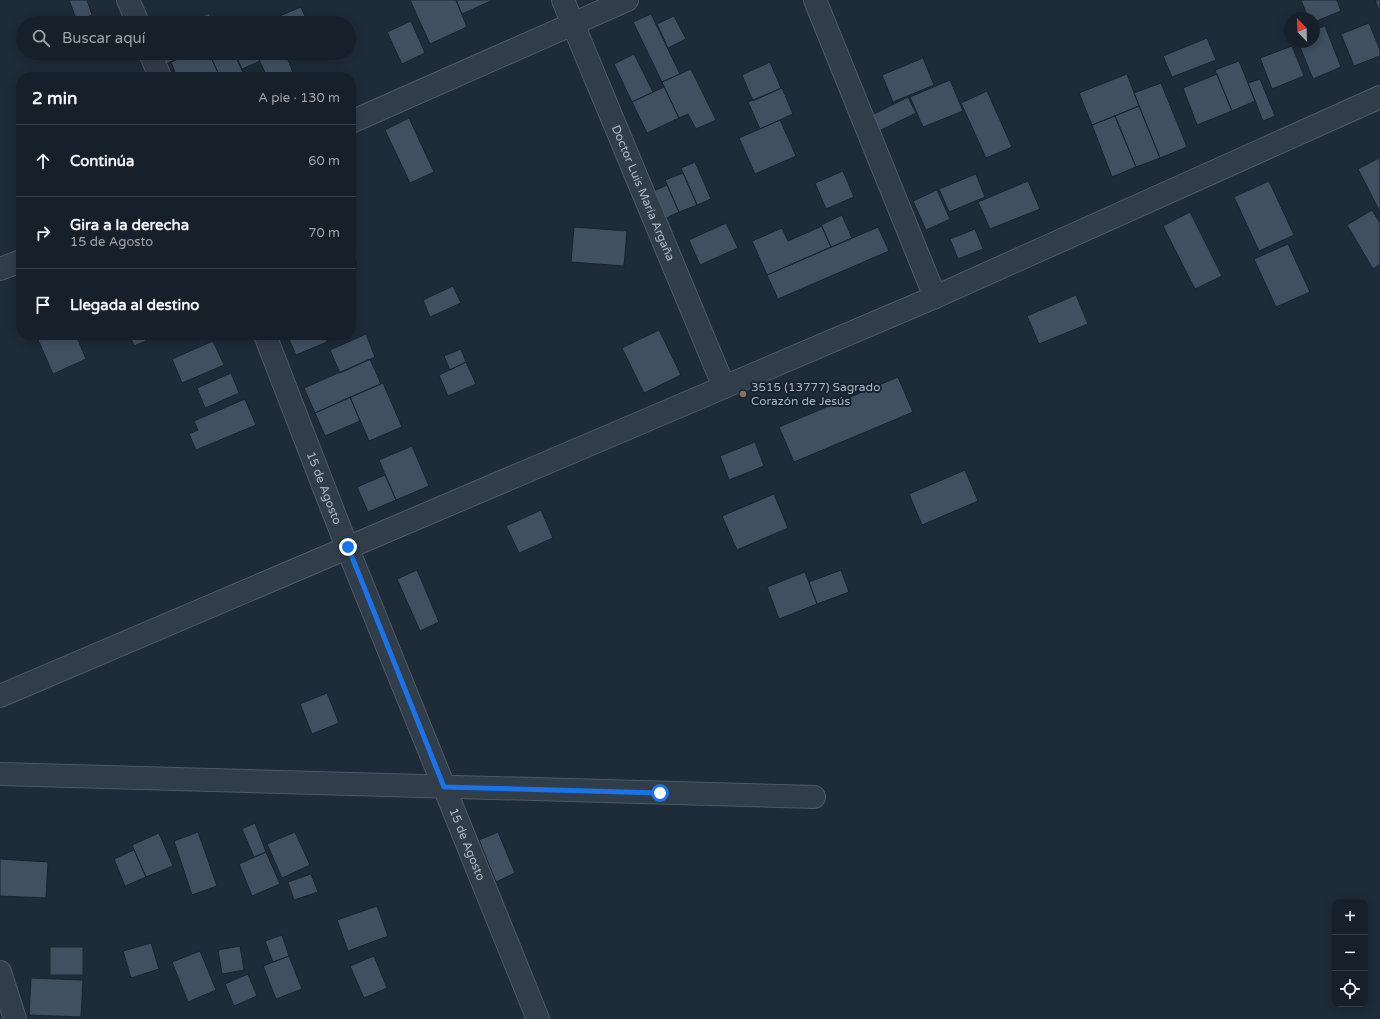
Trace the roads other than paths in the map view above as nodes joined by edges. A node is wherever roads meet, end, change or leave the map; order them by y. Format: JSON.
{"nodes":[{"id":1,"x":128,"y":0,"type":"edge"},
{"id":2,"x":563,"y":0,"type":"edge"},
{"id":3,"x":627,"y":0,"type":"edge"},
{"id":4,"x":815,"y":0,"type":"edge"},
{"id":5,"x":135,"y":16,"type":"edge"},
{"id":6,"x":573,"y":24,"type":"junction"},
{"id":7,"x":153,"y":60,"type":"edge"},
{"id":8,"x":158,"y":72,"type":"edge"},
{"id":9,"x":1380,"y":97,"type":"edge"},
{"id":10,"x":356,"y":120,"type":"edge"},
{"id":11,"x":16,"y":263,"type":"edge"},
{"id":12,"x":0,"y":269,"type":"edge"},
{"id":13,"x":935,"y":297,"type":"junction"},
{"id":14,"x":267,"y":340,"type":"edge"},
{"id":15,"x":724,"y":387,"type":"junction"},
{"id":16,"x":348,"y":547,"type":"junction"},
{"id":17,"x":0,"y":696,"type":"edge"},
{"id":18,"x":0,"y":774,"type":"edge"},
{"id":19,"x":444,"y":787,"type":"junction"},
{"id":20,"x":814,"y":798,"type":"dead end"},
{"id":21,"x":0,"y":972,"type":"edge"},
{"id":22,"x":15,"y":1019,"type":"edge"},
{"id":23,"x":538,"y":1019,"type":"edge"}],
"edges":[{"from":1,"to":5,"type":"street"},
{"from":2,"to":6,"type":"street","name":"Doctor Luis María Argaña"},
{"from":3,"to":6,"type":"street"},
{"from":4,"to":13,"type":"street"},
{"from":6,"to":10,"type":"street"},
{"from":6,"to":15,"type":"street","name":"Doctor Luis María Argaña"},
{"from":7,"to":8,"type":"street"},
{"from":9,"to":13,"type":"street"},
{"from":11,"to":12,"type":"street"},
{"from":13,"to":15,"type":"street"},
{"from":14,"to":16,"type":"street","name":"15 de Agosto"},
{"from":15,"to":16,"type":"street"},
{"from":16,"to":17,"type":"street"},
{"from":16,"to":19,"type":"street","name":"15 de Agosto"},
{"from":18,"to":19,"type":"street"},
{"from":19,"to":20,"type":"street"},
{"from":19,"to":23,"type":"street","name":"15 de Agosto"},
{"from":21,"to":22,"type":"street"}]}
